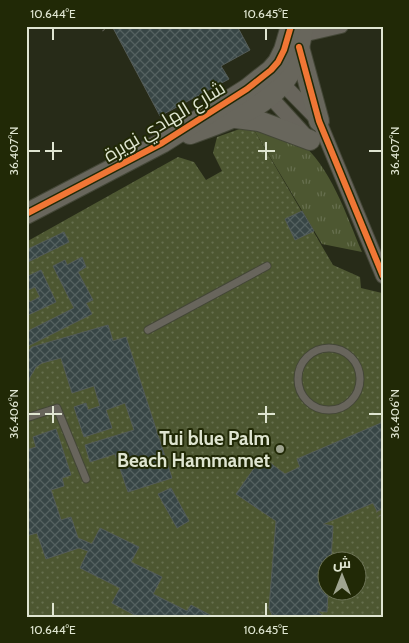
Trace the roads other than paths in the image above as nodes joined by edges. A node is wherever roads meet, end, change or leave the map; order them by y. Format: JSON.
{"nodes":[{"id":1,"x":341,"y":26,"type":"edge"},
{"id":2,"x":299,"y":34,"type":"edge"},
{"id":3,"x":270,"y":83,"type":"junction"},
{"id":4,"x":236,"y":118,"type":"junction"},
{"id":5,"x":319,"y":121,"type":"junction"},
{"id":6,"x":310,"y":140,"type":"junction"},
{"id":7,"x":162,"y":143,"type":"junction"},
{"id":8,"x":333,"y":159,"type":"junction"},
{"id":9,"x":26,"y":214,"type":"edge"},
{"id":10,"x":268,"y":266,"type":"dead end"},
{"id":11,"x":383,"y":276,"type":"edge"},
{"id":12,"x":148,"y":330,"type":"dead end"},
{"id":13,"x":361,"y":374,"type":"joint"},
{"id":14,"x":26,"y":418,"type":"edge"},
{"id":15,"x":86,"y":479,"type":"dead end"}],
"edges":[{"from":1,"to":2,"type":"street"},
{"from":2,"to":3,"type":"street","name":"شارع الهادي نويرة"},
{"from":2,"to":5,"type":"street"},
{"from":3,"to":4,"type":"street","name":"شارع الهادي نويرة"},
{"from":3,"to":5,"type":"street"},
{"from":3,"to":6,"type":"street"},
{"from":3,"to":7,"type":"street","name":"شارع الهادي نويرة"},
{"from":4,"to":6,"type":"street"},
{"from":4,"to":7,"type":"street","name":"شارع الهادي نويرة"},
{"from":5,"to":8,"type":"street"},
{"from":6,"to":8,"type":"street"},
{"from":7,"to":9,"type":"street","name":"شارع الهادي نويرة"},
{"from":8,"to":11,"type":"street"},
{"from":10,"to":12,"type":"lane"},
{"from":13,"to":13,"type":"lane"},
{"from":14,"to":15,"type":"lane"}]}
